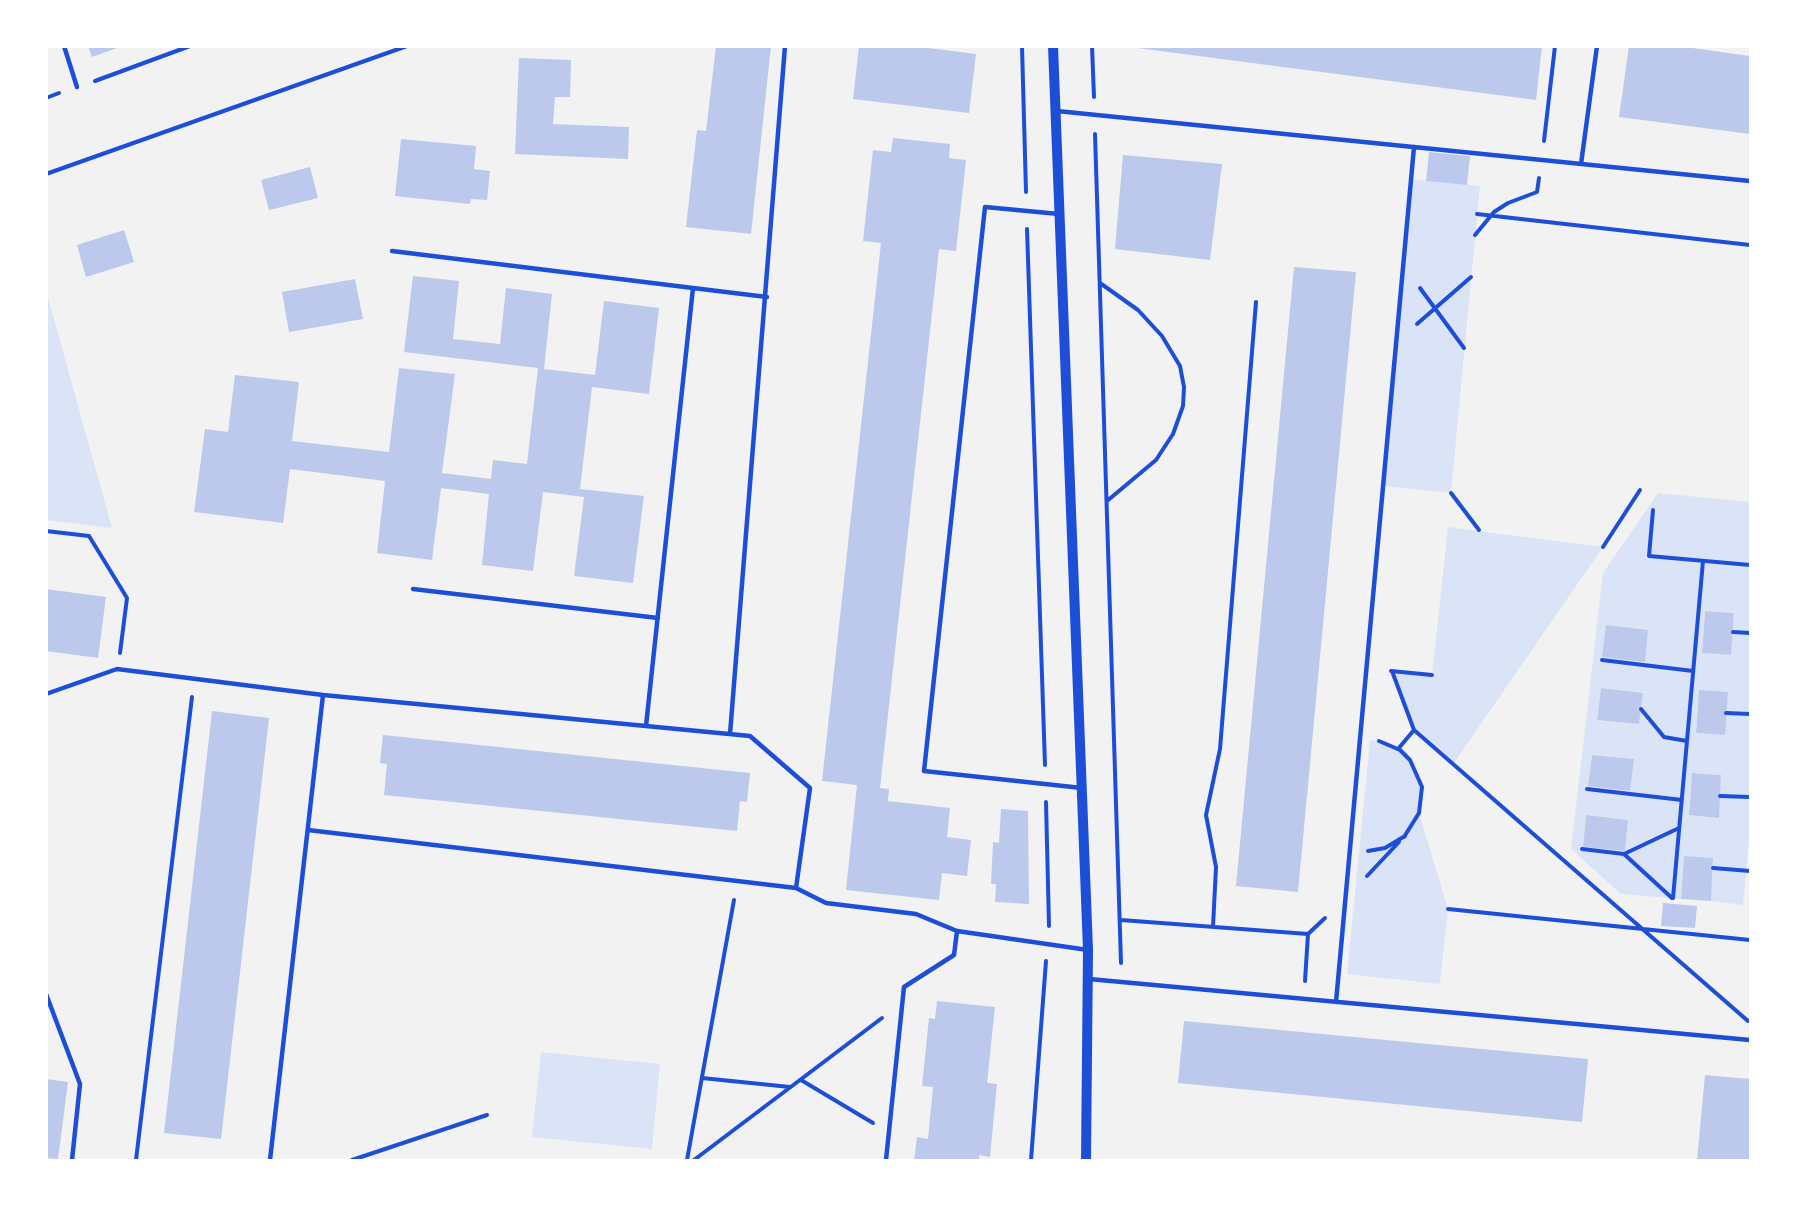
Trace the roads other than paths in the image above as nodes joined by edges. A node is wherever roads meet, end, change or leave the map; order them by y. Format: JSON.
{"nodes":[{"id":1,"x":64,"y":46,"type":"edge"},
{"id":2,"x":785,"y":46,"type":"edge"},
{"id":3,"x":1053,"y":46,"type":"edge"},
{"id":4,"x":1597,"y":46,"type":"edge"},
{"id":5,"x":77,"y":87,"type":"road end"},
{"id":6,"x":1054,"y":110,"type":"junction"},
{"id":7,"x":1414,"y":147,"type":"junction"},
{"id":8,"x":1581,"y":164,"type":"junction"},
{"id":9,"x":1750,"y":181,"type":"edge"},
{"id":10,"x":1059,"y":214,"type":"junction"},
{"id":11,"x":392,"y":251,"type":"dead end"},
{"id":12,"x":693,"y":288,"type":"junction"},
{"id":13,"x":767,"y":297,"type":"junction"},
{"id":14,"x":414,"y":589,"type":"dead end"},
{"id":15,"x":658,"y":618,"type":"junction"},
{"id":16,"x":47,"y":695,"type":"edge"},
{"id":17,"x":323,"y":695,"type":"junction"},
{"id":18,"x":646,"y":726,"type":"junction"},
{"id":19,"x":730,"y":734,"type":"junction"},
{"id":20,"x":1082,"y":788,"type":"junction"},
{"id":21,"x":308,"y":830,"type":"junction"},
{"id":22,"x":796,"y":888,"type":"junction"},
{"id":23,"x":957,"y":931,"type":"junction"},
{"id":24,"x":1088,"y":950,"type":"junction"},
{"id":25,"x":1089,"y":979,"type":"junction"},
{"id":26,"x":46,"y":994,"type":"edge"},
{"id":27,"x":1336,"y":1002,"type":"junction"},
{"id":28,"x":1750,"y":1040,"type":"edge"},
{"id":29,"x":72,"y":1161,"type":"edge"},
{"id":30,"x":270,"y":1161,"type":"edge"},
{"id":31,"x":886,"y":1161,"type":"edge"},
{"id":32,"x":1086,"y":1161,"type":"edge"}],
"edges":[{"from":1,"to":5,"type":"lane"},
{"from":2,"to":13,"type":"lane"},
{"from":3,"to":6,"type":"street"},
{"from":4,"to":8,"type":"lane"},
{"from":6,"to":7,"type":"lane"},
{"from":6,"to":10,"type":"street"},
{"from":7,"to":8,"type":"lane"},
{"from":7,"to":27,"type":"lane"},
{"from":8,"to":9,"type":"lane"},
{"from":10,"to":20,"type":"street"},
{"from":10,"to":20,"type":"lane"},
{"from":11,"to":12,"type":"lane"},
{"from":12,"to":13,"type":"lane"},
{"from":12,"to":15,"type":"lane"},
{"from":13,"to":19,"type":"lane"},
{"from":14,"to":15,"type":"lane"},
{"from":15,"to":18,"type":"lane"},
{"from":16,"to":17,"type":"lane"},
{"from":17,"to":18,"type":"lane"},
{"from":17,"to":21,"type":"lane"},
{"from":18,"to":19,"type":"lane"},
{"from":19,"to":22,"type":"lane"},
{"from":20,"to":24,"type":"street"},
{"from":21,"to":22,"type":"lane"},
{"from":21,"to":30,"type":"lane"},
{"from":22,"to":23,"type":"lane"},
{"from":23,"to":24,"type":"lane"},
{"from":23,"to":31,"type":"lane"},
{"from":24,"to":25,"type":"street"},
{"from":25,"to":27,"type":"lane"},
{"from":25,"to":32,"type":"street"},
{"from":26,"to":29,"type":"lane"},
{"from":27,"to":28,"type":"lane"}]}
